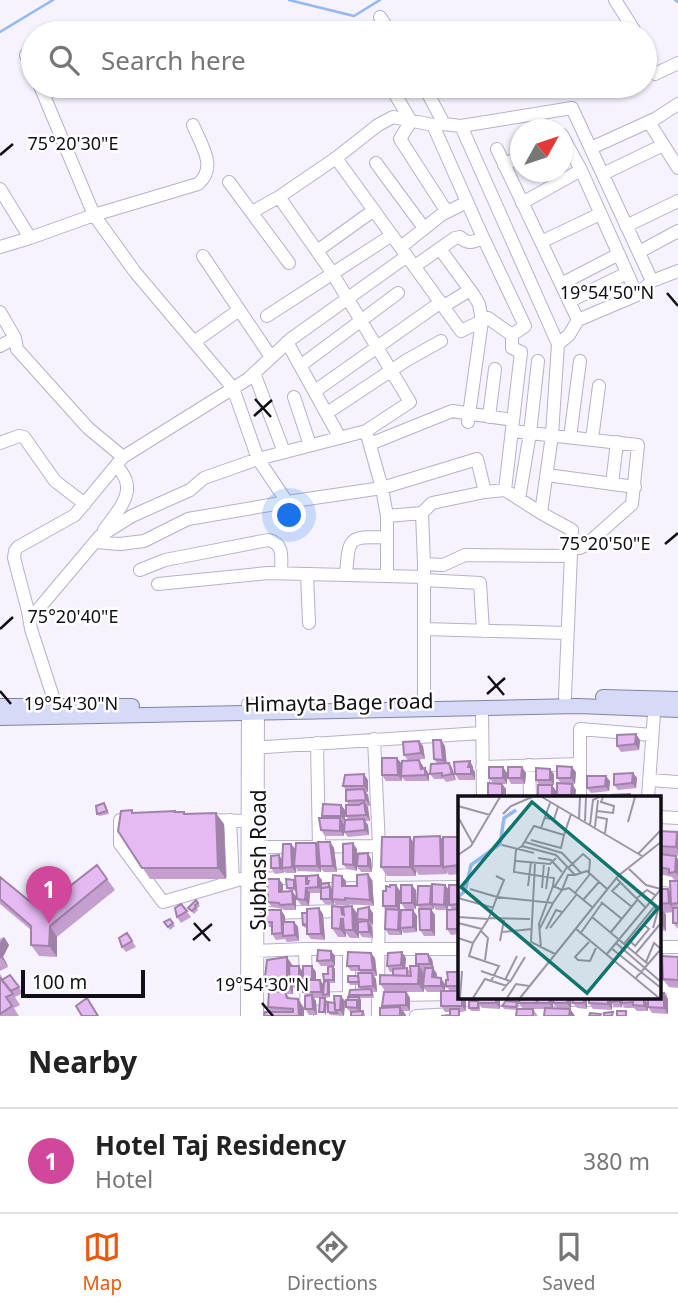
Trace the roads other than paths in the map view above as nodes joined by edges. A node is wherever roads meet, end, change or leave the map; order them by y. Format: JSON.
{"nodes":[{"id":1,"x":615,"y":0,"type":"edge"},
{"id":2,"x":380,"y":17,"type":"dead end"},
{"id":3,"x":383,"y":21,"type":"edge"},
{"id":4,"x":628,"y":21,"type":"edge"},
{"id":5,"x":678,"y":63,"type":"edge"},
{"id":6,"x":657,"y":73,"type":"edge"},
{"id":7,"x":45,"y":98,"type":"edge"},
{"id":8,"x":397,"y":98,"type":"edge"},
{"id":9,"x":428,"y":98,"type":"edge"},
{"id":10,"x":678,"y":104,"type":"edge"},
{"id":11,"x":411,"y":121,"type":"junction"},
{"id":12,"x":649,"y":122,"type":"junction"},
{"id":13,"x":438,"y":124,"type":"junction"},
{"id":14,"x":193,"y":125,"type":"dead end"},
{"id":15,"x":461,"y":126,"type":"junction"},
{"id":16,"x":591,"y":148,"type":"junction"},
{"id":17,"x":670,"y":148,"type":"edge"},
{"id":18,"x":497,"y":149,"type":"dead end"},
{"id":19,"x":573,"y":152,"type":"edge"},
{"id":20,"x":336,"y":158,"type":"junction"},
{"id":21,"x":510,"y":162,"type":"edge"},
{"id":22,"x":376,"y":163,"type":"dead end"},
{"id":23,"x":504,"y":165,"type":"junction"},
{"id":24,"x":678,"y":168,"type":"edge"},
{"id":25,"x":581,"y":170,"type":"junction"},
{"id":26,"x":603,"y":174,"type":"junction"},
{"id":27,"x":229,"y":182,"type":"dead end"},
{"id":28,"x":0,"y":189,"type":"edge"},
{"id":29,"x":279,"y":197,"type":"junction"},
{"id":30,"x":678,"y":201,"type":"edge"},
{"id":31,"x":467,"y":202,"type":"junction"},
{"id":32,"x":522,"y":203,"type":"junction"},
{"id":33,"x":374,"y":210,"type":"junction"},
{"id":34,"x":252,"y":212,"type":"junction"},
{"id":35,"x":447,"y":212,"type":"junction"},
{"id":36,"x":600,"y":214,"type":"junction"},
{"id":37,"x":94,"y":215,"type":"junction"},
{"id":38,"x":626,"y":226,"type":"junction"},
{"id":39,"x":424,"y":228,"type":"junction"},
{"id":40,"x":678,"y":231,"type":"edge"},
{"id":41,"x":392,"y":235,"type":"junction"},
{"id":42,"x":483,"y":238,"type":"junction"},
{"id":43,"x":30,"y":239,"type":"junction"},
{"id":44,"x":541,"y":242,"type":"junction"},
{"id":45,"x":0,"y":247,"type":"edge"},
{"id":46,"x":440,"y":249,"type":"junction"},
{"id":47,"x":317,"y":251,"type":"junction"},
{"id":48,"x":639,"y":253,"type":"junction"},
{"id":49,"x":619,"y":254,"type":"junction"},
{"id":50,"x":202,"y":256,"type":"dead end"},
{"id":51,"x":407,"y":256,"type":"junction"},
{"id":52,"x":289,"y":263,"type":"dead end"},
{"id":53,"x":678,"y":271,"type":"edge"},
{"id":54,"x":627,"y":273,"type":"junction"},
{"id":55,"x":332,"y":274,"type":"junction"},
{"id":56,"x":652,"y":281,"type":"junction"},
{"id":57,"x":561,"y":284,"type":"junction"},
{"id":58,"x":470,"y":290,"type":"junction"},
{"id":59,"x":398,"y":293,"type":"dead end"},
{"id":60,"x":637,"y":295,"type":"junction"},
{"id":61,"x":348,"y":299,"type":"junction"},
{"id":62,"x":570,"y":301,"type":"junction"},
{"id":63,"x":442,"y":304,"type":"junction"},
{"id":64,"x":239,"y":310,"type":"junction"},
{"id":65,"x":0,"y":312,"type":"edge"},
{"id":66,"x":267,"y":316,"type":"dead end"},
{"id":67,"x":544,"y":316,"type":"junction"},
{"id":68,"x":360,"y":320,"type":"junction"},
{"id":69,"x":578,"y":320,"type":"junction"},
{"id":70,"x":482,"y":321,"type":"junction"},
{"id":71,"x":525,"y":326,"type":"junction"},
{"id":72,"x":512,"y":335,"type":"junction"},
{"id":73,"x":15,"y":338,"type":"junction"},
{"id":74,"x":441,"y":341,"type":"dead end"},
{"id":75,"x":194,"y":342,"type":"junction"},
{"id":76,"x":287,"y":342,"type":"junction"},
{"id":77,"x":558,"y":344,"type":"junction"},
{"id":78,"x":0,"y":346,"type":"edge"},
{"id":79,"x":377,"y":348,"type":"junction"},
{"id":80,"x":271,"y":358,"type":"junction"},
{"id":81,"x":538,"y":361,"type":"dead end"},
{"id":82,"x":580,"y":361,"type":"dead end"},
{"id":83,"x":300,"y":366,"type":"junction"},
{"id":84,"x":476,"y":366,"type":"junction"},
{"id":85,"x":495,"y":369,"type":"junction"},
{"id":86,"x":391,"y":371,"type":"junction"},
{"id":87,"x":254,"y":373,"type":"junction"},
{"id":88,"x":519,"y":373,"type":"junction"},
{"id":89,"x":599,"y":386,"type":"dead end"},
{"id":90,"x":233,"y":388,"type":"junction"},
{"id":91,"x":315,"y":391,"type":"junction"},
{"id":92,"x":294,"y":397,"type":"dead end"},
{"id":93,"x":327,"y":413,"type":"junction"},
{"id":94,"x":489,"y":416,"type":"junction"},
{"id":95,"x":469,"y":418,"type":"junction"},
{"id":96,"x":512,"y":425,"type":"junction"},
{"id":97,"x":366,"y":431,"type":"junction"},
{"id":98,"x":530,"y":433,"type":"junction"},
{"id":99,"x":552,"y":435,"type":"junction"},
{"id":100,"x":570,"y":437,"type":"junction"},
{"id":101,"x":340,"y":438,"type":"junction"},
{"id":102,"x":592,"y":439,"type":"junction"},
{"id":103,"x":617,"y":442,"type":"junction"},
{"id":104,"x":0,"y":443,"type":"edge"},
{"id":105,"x":370,"y":444,"type":"junction"},
{"id":106,"x":310,"y":445,"type":"junction"},
{"id":107,"x":284,"y":452,"type":"junction"},
{"id":108,"x":258,"y":459,"type":"junction"},
{"id":109,"x":120,"y":461,"type":"junction"},
{"id":110,"x":547,"y":475,"type":"junction"},
{"id":111,"x":612,"y":484,"type":"junction"},
{"id":112,"x":635,"y":487,"type":"junction"},
{"id":113,"x":382,"y":488,"type":"junction"},
{"id":114,"x":505,"y":490,"type":"junction"},
{"id":115,"x":485,"y":492,"type":"junction"},
{"id":116,"x":519,"y":499,"type":"junction"},
{"id":117,"x":287,"y":502,"type":"junction"},
{"id":118,"x":85,"y":504,"type":"junction"},
{"id":119,"x":422,"y":513,"type":"junction"},
{"id":120,"x":541,"y":513,"type":"junction"},
{"id":121,"x":387,"y":516,"type":"junction"},
{"id":122,"x":387,"y":537,"type":"junction"},
{"id":123,"x":98,"y":539,"type":"junction"},
{"id":124,"x":571,"y":552,"type":"junction"},
{"id":125,"x":140,"y":570,"type":"dead end"},
{"id":126,"x":281,"y":573,"type":"junction"},
{"id":127,"x":307,"y":574,"type":"junction"},
{"id":128,"x":424,"y":574,"type":"junction"},
{"id":129,"x":346,"y":575,"type":"junction"},
{"id":130,"x":387,"y":576,"type":"junction"},
{"id":131,"x":158,"y":584,"type":"dead end"},
{"id":132,"x":30,"y":619,"type":"junction"},
{"id":133,"x":309,"y":623,"type":"dead end"},
{"id":134,"x":424,"y":629,"type":"junction"},
{"id":135,"x":483,"y":631,"type":"junction"},
{"id":136,"x":567,"y":633,"type":"junction"},
{"id":137,"x":565,"y":697,"type":"junction"},
{"id":138,"x":678,"y":699,"type":"edge"},
{"id":139,"x":424,"y":700,"type":"junction"},
{"id":140,"x":655,"y":704,"type":"junction"},
{"id":141,"x":0,"y":706,"type":"edge"},
{"id":142,"x":56,"y":706,"type":"junction"},
{"id":143,"x":482,"y":708,"type":"junction"},
{"id":144,"x":253,"y":709,"type":"junction"},
{"id":145,"x":678,"y":710,"type":"edge"},
{"id":146,"x":0,"y":718,"type":"edge"},
{"id":147,"x":481,"y":733,"type":"junction"},
{"id":148,"x":652,"y":735,"type":"junction"},
{"id":149,"x":374,"y":739,"type":"junction"},
{"id":150,"x":317,"y":743,"type":"junction"},
{"id":151,"x":253,"y":748,"type":"junction"},
{"id":152,"x":580,"y":764,"type":"junction"},
{"id":153,"x":529,"y":765,"type":"junction"},
{"id":154,"x":482,"y":767,"type":"junction"},
{"id":155,"x":649,"y":780,"type":"junction"},
{"id":156,"x":678,"y":782,"type":"edge"},
{"id":157,"x":483,"y":796,"type":"edge"},
{"id":158,"x":530,"y":796,"type":"edge"},
{"id":159,"x":580,"y":796,"type":"edge"},
{"id":160,"x":648,"y":796,"type":"edge"},
{"id":161,"x":660,"y":817,"type":"edge"},
{"id":162,"x":678,"y":818,"type":"edge"},
{"id":163,"x":134,"y":819,"type":"edge"},
{"id":164,"x":189,"y":820,"type":"edge"},
{"id":165,"x":230,"y":820,"type":"junction"},
{"id":166,"x":248,"y":821,"type":"junction"},
{"id":167,"x":383,"y":842,"type":"junction"},
{"id":168,"x":319,"y":846,"type":"junction"},
{"id":169,"x":258,"y":847,"type":"junction"},
{"id":170,"x":377,"y":874,"type":"junction"},
{"id":171,"x":253,"y":878,"type":"junction"},
{"id":172,"x":660,"y":879,"type":"edge"},
{"id":173,"x":233,"y":881,"type":"junction"},
{"id":174,"x":678,"y":882,"type":"edge"},
{"id":175,"x":458,"y":887,"type":"edge"},
{"id":176,"x":378,"y":888,"type":"junction"},
{"id":177,"x":378,"y":910,"type":"junction"},
{"id":178,"x":258,"y":913,"type":"junction"},
{"id":179,"x":660,"y":947,"type":"edge"},
{"id":180,"x":678,"y":947,"type":"edge"},
{"id":181,"x":305,"y":949,"type":"junction"},
{"id":182,"x":458,"y":949,"type":"edge"},
{"id":183,"x":349,"y":950,"type":"junction"},
{"id":184,"x":379,"y":950,"type":"junction"},
{"id":185,"x":252,"y":951,"type":"junction"},
{"id":186,"x":660,"y":987,"type":"edge"},
{"id":187,"x":458,"y":994,"type":"edge"},
{"id":188,"x":378,"y":995,"type":"junction"},
{"id":189,"x":349,"y":998,"type":"junction"},
{"id":190,"x":306,"y":999,"type":"junction"},
{"id":191,"x":492,"y":1014,"type":"edge"},
{"id":192,"x":545,"y":1014,"type":"edge"},
{"id":193,"x":469,"y":1015,"type":"edge"},
{"id":194,"x":247,"y":1016,"type":"edge"},
{"id":195,"x":257,"y":1016,"type":"edge"},
{"id":196,"x":307,"y":1016,"type":"edge"},
{"id":197,"x":349,"y":1016,"type":"edge"},
{"id":198,"x":378,"y":1016,"type":"edge"},
{"id":199,"x":414,"y":1016,"type":"edge"},
{"id":200,"x":675,"y":1016,"type":"edge"}],
"edges":[{"from":1,"to":4,"type":"street"},
{"from":2,"to":3,"type":"street"},
{"from":5,"to":6,"type":"street"},
{"from":7,"to":37,"type":"street"},
{"from":8,"to":11,"type":"street"},
{"from":9,"to":13,"type":"street"},
{"from":10,"to":12,"type":"street"},
{"from":11,"to":13,"type":"street"},
{"from":11,"to":20,"type":"street"},
{"from":11,"to":35,"type":"street"},
{"from":12,"to":16,"type":"street"},
{"from":12,"to":17,"type":"street"},
{"from":13,"to":15,"type":"street"},
{"from":13,"to":31,"type":"street"},
{"from":14,"to":37,"type":"street"},
{"from":15,"to":16,"type":"street"},
{"from":15,"to":67,"type":"street"},
{"from":16,"to":26,"type":"street"},
{"from":17,"to":24,"type":"street"},
{"from":17,"to":26,"type":"street"},
{"from":18,"to":23,"type":"street"},
{"from":19,"to":25,"type":"street"},
{"from":20,"to":29,"type":"street"},
{"from":20,"to":33,"type":"street"},
{"from":21,"to":23,"type":"street"},
{"from":22,"to":39,"type":"street"},
{"from":23,"to":32,"type":"street"},
{"from":25,"to":32,"type":"street"},
{"from":25,"to":36,"type":"street"},
{"from":26,"to":38,"type":"street"},
{"from":27,"to":34,"type":"street"},
{"from":28,"to":43,"type":"street"},
{"from":29,"to":34,"type":"street"},
{"from":29,"to":47,"type":"street"},
{"from":30,"to":38,"type":"street"},
{"from":31,"to":35,"type":"street"},
{"from":31,"to":42,"type":"street"},
{"from":32,"to":44,"type":"street"},
{"from":33,"to":41,"type":"street"},
{"from":33,"to":47,"type":"street"},
{"from":34,"to":52,"type":"street"},
{"from":35,"to":39,"type":"street"},
{"from":36,"to":44,"type":"street"},
{"from":36,"to":49,"type":"street"},
{"from":37,"to":43,"type":"street"},
{"from":37,"to":75,"type":"street"},
{"from":38,"to":48,"type":"street"},
{"from":39,"to":51,"type":"street"},
{"from":40,"to":48,"type":"street"},
{"from":41,"to":51,"type":"street"},
{"from":41,"to":55,"type":"street"},
{"from":42,"to":46,"type":"street"},
{"from":42,"to":71,"type":"street"},
{"from":43,"to":45,"type":"street"},
{"from":44,"to":57,"type":"street"},
{"from":46,"to":51,"type":"street"},
{"from":46,"to":58,"type":"street"},
{"from":47,"to":55,"type":"street"},
{"from":48,"to":56,"type":"street"},
{"from":49,"to":54,"type":"street"},
{"from":49,"to":57,"type":"street"},
{"from":50,"to":64,"type":"street"},
{"from":51,"to":61,"type":"street"},
{"from":51,"to":63,"type":"street"},
{"from":53,"to":56,"type":"street"},
{"from":54,"to":60,"type":"street"},
{"from":54,"to":62,"type":"street"},
{"from":55,"to":61,"type":"street"},
{"from":55,"to":66,"type":"street"},
{"from":56,"to":60,"type":"street"},
{"from":57,"to":62,"type":"street"},
{"from":58,"to":63,"type":"street"},
{"from":58,"to":70,"type":"street"},
{"from":59,"to":68,"type":"street"},
{"from":60,"to":69,"type":"street"},
{"from":61,"to":68,"type":"street"},
{"from":61,"to":76,"type":"street"},
{"from":62,"to":69,"type":"street"},
{"from":63,"to":70,"type":"street"},
{"from":63,"to":79,"type":"street"},
{"from":64,"to":75,"type":"street"},
{"from":64,"to":80,"type":"street"},
{"from":65,"to":73,"type":"street"},
{"from":67,"to":71,"type":"street"},
{"from":67,"to":77,"type":"street"},
{"from":68,"to":79,"type":"street"},
{"from":68,"to":83,"type":"street"},
{"from":69,"to":77,"type":"street"},
{"from":70,"to":72,"type":"street"},
{"from":70,"to":84,"type":"street"},
{"from":71,"to":72,"type":"street"},
{"from":72,"to":88,"type":"street"},
{"from":73,"to":78,"type":"street"},
{"from":73,"to":109,"type":"street"},
{"from":74,"to":86,"type":"street"},
{"from":75,"to":90,"type":"street"},
{"from":76,"to":80,"type":"street"},
{"from":76,"to":83,"type":"street"},
{"from":77,"to":99,"type":"street"},
{"from":79,"to":86,"type":"street"},
{"from":79,"to":91,"type":"street"},
{"from":80,"to":87,"type":"street"},
{"from":81,"to":98,"type":"street"},
{"from":82,"to":100,"type":"street"},
{"from":83,"to":91,"type":"street"},
{"from":84,"to":85,"type":"street"},
{"from":84,"to":95,"type":"street"},
{"from":85,"to":88,"type":"street"},
{"from":85,"to":94,"type":"street"},
{"from":86,"to":93,"type":"street"},
{"from":86,"to":97,"type":"street"},
{"from":87,"to":90,"type":"street"},
{"from":87,"to":107,"type":"street"},
{"from":88,"to":96,"type":"street"},
{"from":89,"to":102,"type":"street"},
{"from":90,"to":108,"type":"street"},
{"from":90,"to":109,"type":"street"},
{"from":91,"to":93,"type":"street"},
{"from":92,"to":106,"type":"street"},
{"from":93,"to":101,"type":"street"},
{"from":94,"to":95,"type":"street"},
{"from":94,"to":96,"type":"street"},
{"from":95,"to":105,"type":"street"},
{"from":96,"to":98,"type":"street"},
{"from":96,"to":114,"type":"street"},
{"from":97,"to":101,"type":"street"},
{"from":97,"to":105,"type":"street"},
{"from":98,"to":99,"type":"street"},
{"from":98,"to":116,"type":"street"},
{"from":99,"to":100,"type":"street"},
{"from":99,"to":110,"type":"street"},
{"from":100,"to":102,"type":"street"},
{"from":101,"to":106,"type":"street"},
{"from":102,"to":103,"type":"street"},
{"from":103,"to":111,"type":"street"},
{"from":103,"to":112,"type":"street"},
{"from":104,"to":118,"type":"street"},
{"from":105,"to":113,"type":"street"},
{"from":106,"to":107,"type":"street"},
{"from":107,"to":108,"type":"street"},
{"from":108,"to":117,"type":"street"},
{"from":108,"to":123,"type":"street"},
{"from":109,"to":118,"type":"street"},
{"from":109,"to":123,"type":"street"},
{"from":110,"to":111,"type":"street"},
{"from":110,"to":120,"type":"street"},
{"from":111,"to":112,"type":"street"},
{"from":112,"to":124,"type":"street"},
{"from":113,"to":115,"type":"street"},
{"from":113,"to":117,"type":"street"},
{"from":113,"to":121,"type":"street"},
{"from":114,"to":115,"type":"street"},
{"from":114,"to":116,"type":"street"},
{"from":115,"to":119,"type":"street"},
{"from":116,"to":120,"type":"street"},
{"from":117,"to":123,"type":"street"},
{"from":118,"to":132,"type":"street"},
{"from":119,"to":121,"type":"street"},
{"from":119,"to":128,"type":"street"},
{"from":120,"to":124,"type":"street"},
{"from":121,"to":122,"type":"street"},
{"from":122,"to":129,"type":"street"},
{"from":122,"to":130,"type":"street"},
{"from":123,"to":132,"type":"street"},
{"from":124,"to":128,"type":"street"},
{"from":124,"to":136,"type":"street"},
{"from":125,"to":126,"type":"street"},
{"from":126,"to":127,"type":"street"},
{"from":126,"to":131,"type":"street"},
{"from":127,"to":129,"type":"street"},
{"from":127,"to":133,"type":"street"},
{"from":128,"to":130,"type":"street"},
{"from":128,"to":134,"type":"street"},
{"from":128,"to":135,"type":"street"},
{"from":129,"to":130,"type":"street"},
{"from":132,"to":142,"type":"street"},
{"from":134,"to":135,"type":"street"},
{"from":134,"to":139,"type":"street"},
{"from":135,"to":136,"type":"street"},
{"from":136,"to":137,"type":"street"},
{"from":137,"to":139,"type":"main road","name":"Himayta Bage road"},
{"from":137,"to":140,"type":"main road","name":"Himayta Bage road"},
{"from":138,"to":140,"type":"main road","name":"Himayta Bage road"},
{"from":139,"to":144,"type":"main road","name":"Himayta Bage road"},
{"from":140,"to":143,"type":"main road"},
{"from":140,"to":145,"type":"main road"},
{"from":140,"to":148,"type":"street"},
{"from":141,"to":142,"type":"main road","name":"Himayta Bage road"},
{"from":142,"to":144,"type":"main road","name":"Himayta Bage road"},
{"from":143,"to":144,"type":"main road"},
{"from":143,"to":147,"type":"street"},
{"from":144,"to":146,"type":"main road"},
{"from":144,"to":151,"type":"street","name":"Subhash Road"},
{"from":147,"to":149,"type":"street"},
{"from":147,"to":154,"type":"street"},
{"from":148,"to":152,"type":"street"},
{"from":148,"to":155,"type":"street"},
{"from":149,"to":150,"type":"street"},
{"from":149,"to":167,"type":"street"},
{"from":150,"to":151,"type":"street"},
{"from":150,"to":168,"type":"street"},
{"from":151,"to":166,"type":"street","name":"Subhash Road"},
{"from":151,"to":169,"type":"street","name":"Subhash Road"},
{"from":152,"to":153,"type":"street"},
{"from":152,"to":159,"type":"street"},
{"from":153,"to":154,"type":"street"},
{"from":153,"to":158,"type":"street"},
{"from":154,"to":157,"type":"street"},
{"from":155,"to":156,"type":"street"},
{"from":155,"to":160,"type":"street"},
{"from":161,"to":162,"type":"street"},
{"from":163,"to":173,"type":"street"},
{"from":164,"to":165,"type":"street"},
{"from":165,"to":166,"type":"street"},
{"from":165,"to":173,"type":"street"},
{"from":166,"to":171,"type":"street","name":"Subhash Road"},
{"from":167,"to":168,"type":"street"},
{"from":167,"to":170,"type":"street"},
{"from":168,"to":169,"type":"street"},
{"from":169,"to":171,"type":"street","name":"Subhash Road"},
{"from":170,"to":171,"type":"street"},
{"from":170,"to":176,"type":"street"},
{"from":171,"to":173,"type":"street"},
{"from":171,"to":178,"type":"street","name":"Subhash Road"},
{"from":171,"to":185,"type":"street","name":"Subhash Road"},
{"from":172,"to":174,"type":"street"},
{"from":175,"to":176,"type":"street"},
{"from":176,"to":177,"type":"street"},
{"from":177,"to":178,"type":"street"},
{"from":177,"to":184,"type":"street"},
{"from":178,"to":185,"type":"street","name":"Subhash Road"},
{"from":179,"to":180,"type":"street"},
{"from":181,"to":183,"type":"street"},
{"from":181,"to":185,"type":"street"},
{"from":181,"to":190,"type":"street"},
{"from":182,"to":184,"type":"street"},
{"from":183,"to":184,"type":"street"},
{"from":183,"to":189,"type":"street"},
{"from":184,"to":188,"type":"street"},
{"from":185,"to":194,"type":"street","name":"Subhash Road"},
{"from":185,"to":195,"type":"street","name":"Subhash Road"},
{"from":186,"to":200,"type":"street"},
{"from":187,"to":188,"type":"street"},
{"from":188,"to":198,"type":"street"},
{"from":189,"to":190,"type":"street"},
{"from":189,"to":197,"type":"street"},
{"from":190,"to":196,"type":"street"},
{"from":191,"to":192,"type":"street"},
{"from":191,"to":193,"type":"street"},
{"from":192,"to":200,"type":"street"},
{"from":193,"to":199,"type":"street"}]}
